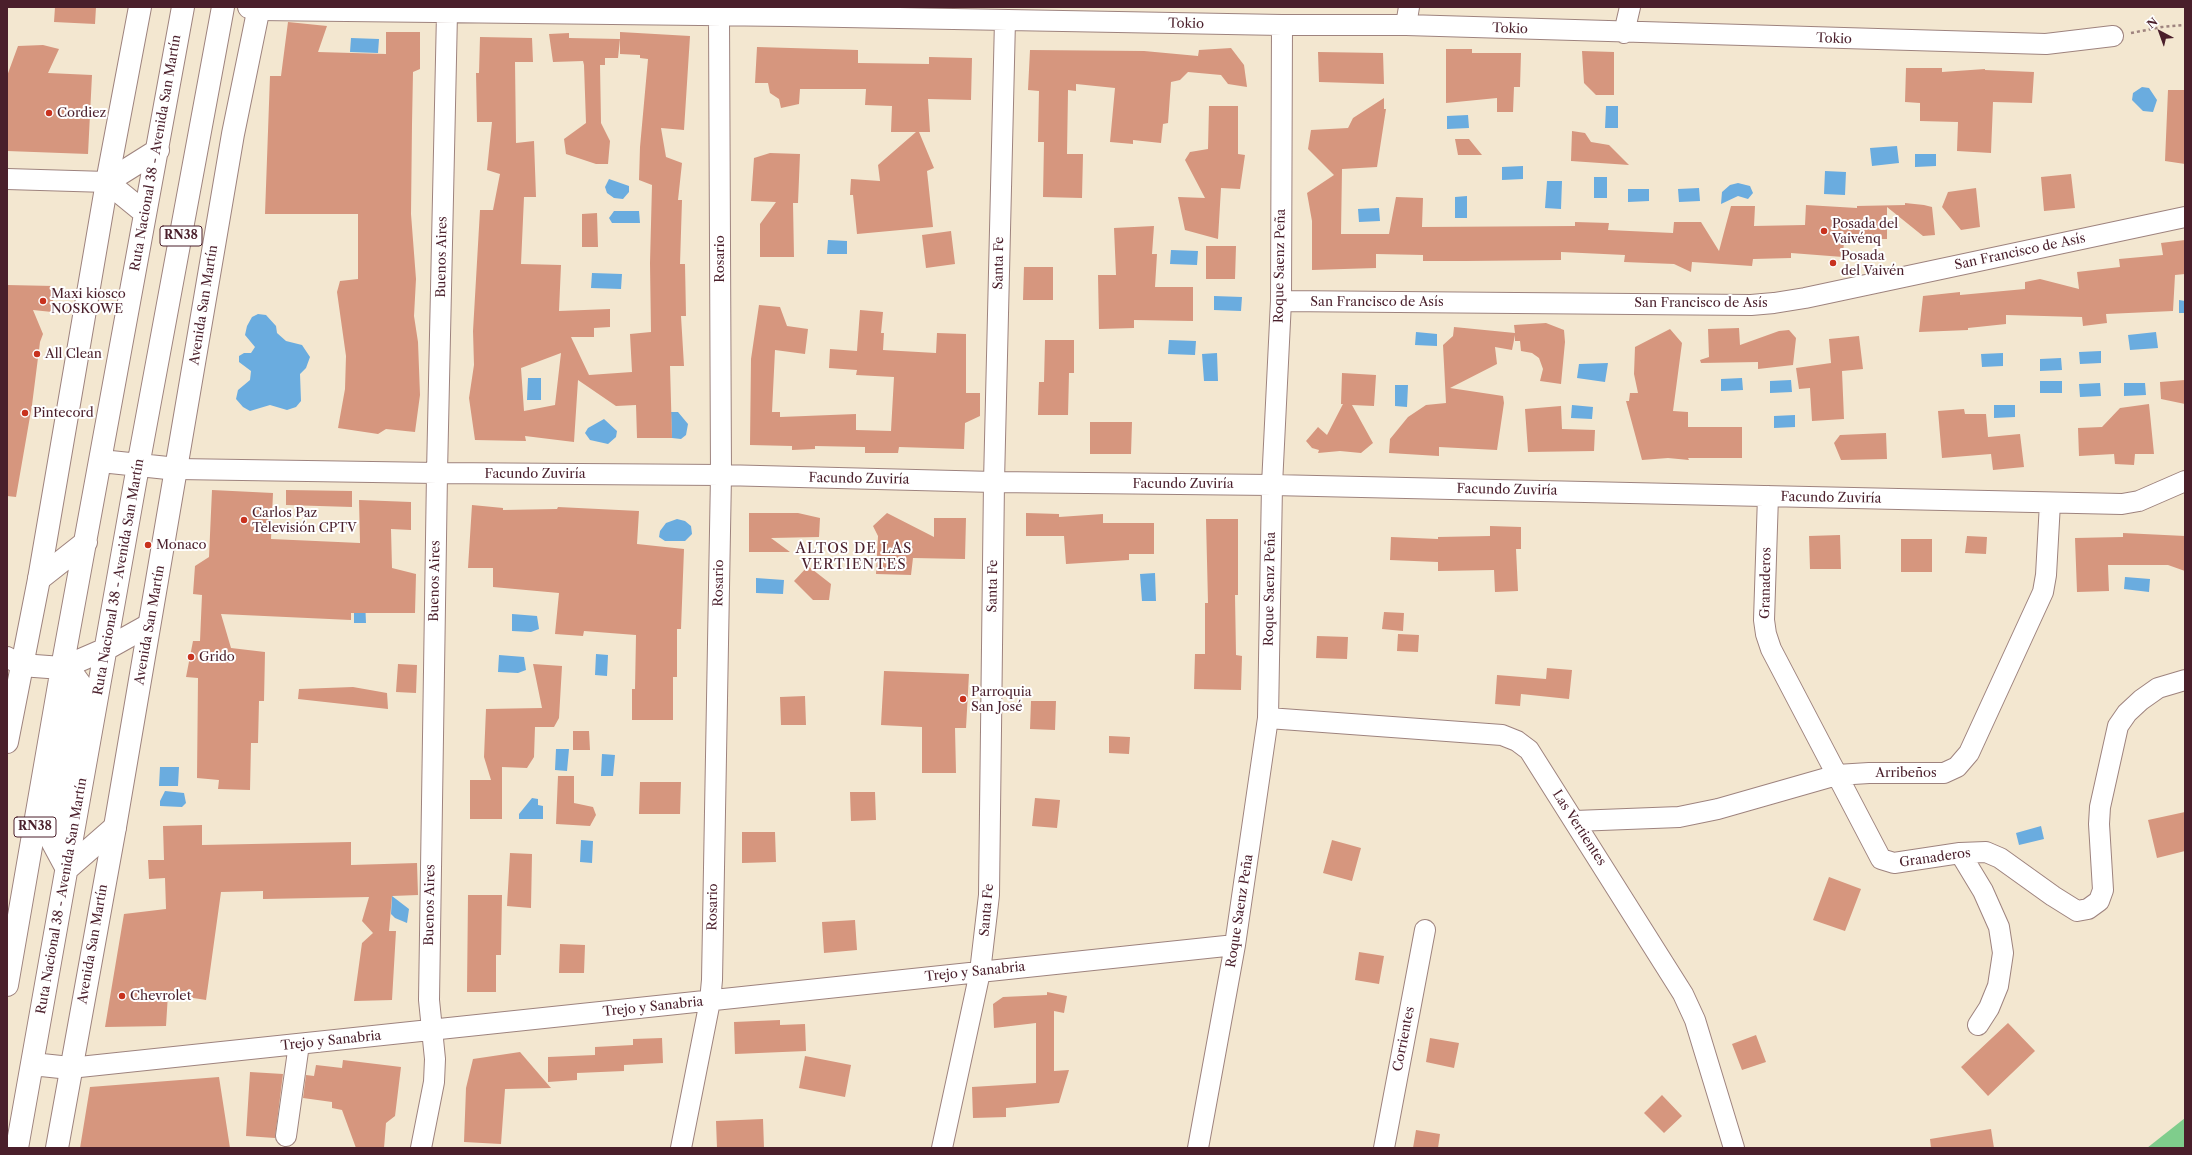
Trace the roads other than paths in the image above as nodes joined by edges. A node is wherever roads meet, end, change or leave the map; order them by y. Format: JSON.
{"nodes":[{"id":1,"x":140,"y":7,"type":"edge"},
{"id":2,"x":183,"y":7,"type":"edge"},
{"id":3,"x":224,"y":7,"type":"edge"},
{"id":4,"x":1630,"y":7,"type":"edge"},
{"id":5,"x":255,"y":8,"type":"edge"},
{"id":6,"x":790,"y":12,"type":"edge"},
{"id":7,"x":448,"y":13,"type":"junction"},
{"id":8,"x":719,"y":16,"type":"junction"},
{"id":9,"x":1408,"y":16,"type":"edge"},
{"id":10,"x":1005,"y":20,"type":"junction"},
{"id":11,"x":1282,"y":25,"type":"junction"},
{"id":12,"x":1624,"y":33,"type":"junction"},
{"id":13,"x":2113,"y":36,"type":"road end"},
{"id":14,"x":158,"y":150,"type":"junction"},
{"id":15,"x":7,"y":179,"type":"edge"},
{"id":16,"x":107,"y":182,"type":"junction"},
{"id":17,"x":145,"y":213,"type":"junction"},
{"id":18,"x":2185,"y":217,"type":"edge"},
{"id":19,"x":1281,"y":301,"type":"junction"},
{"id":20,"x":101,"y":461,"type":"junction"},
{"id":21,"x":138,"y":466,"type":"junction"},
{"id":22,"x":177,"y":468,"type":"junction"},
{"id":23,"x":437,"y":474,"type":"junction"},
{"id":24,"x":721,"y":475,"type":"junction"},
{"id":25,"x":2185,"y":481,"type":"edge"},
{"id":26,"x":994,"y":482,"type":"junction"},
{"id":27,"x":1272,"y":484,"type":"junction"},
{"id":28,"x":1768,"y":496,"type":"junction"},
{"id":29,"x":2050,"y":503,"type":"junction"},
{"id":30,"x":86,"y":542,"type":"junction"},
{"id":31,"x":39,"y":579,"type":"junction"},
{"id":32,"x":149,"y":624,"type":"junction"},
{"id":33,"x":106,"y":649,"type":"junction"},
{"id":34,"x":12,"y":662,"type":"edge"},
{"id":35,"x":62,"y":668,"type":"junction"},
{"id":36,"x":2185,"y":680,"type":"edge"},
{"id":37,"x":1268,"y":718,"type":"junction"},
{"id":38,"x":7,"y":742,"type":"edge"},
{"id":39,"x":1837,"y":775,"type":"junction"},
{"id":40,"x":1575,"y":821,"type":"junction"},
{"id":41,"x":115,"y":827,"type":"junction"},
{"id":42,"x":1960,"y":853,"type":"junction"},
{"id":43,"x":67,"y":869,"type":"junction"},
{"id":44,"x":1425,"y":930,"type":"dead end"},
{"id":45,"x":1235,"y":945,"type":"junction"},
{"id":46,"x":980,"y":972,"type":"junction"},
{"id":47,"x":7,"y":985,"type":"edge"},
{"id":48,"x":710,"y":1001,"type":"junction"},
{"id":49,"x":1978,"y":1025,"type":"dead end"},
{"id":50,"x":434,"y":1030,"type":"junction"},
{"id":51,"x":299,"y":1044,"type":"junction"},
{"id":52,"x":32,"y":1064,"type":"junction"},
{"id":53,"x":70,"y":1068,"type":"junction"},
{"id":54,"x":286,"y":1136,"type":"dead end"},
{"id":55,"x":17,"y":1148,"type":"edge"},
{"id":56,"x":57,"y":1148,"type":"edge"},
{"id":57,"x":421,"y":1148,"type":"edge"},
{"id":58,"x":681,"y":1148,"type":"edge"},
{"id":59,"x":942,"y":1148,"type":"edge"},
{"id":60,"x":1198,"y":1148,"type":"edge"},
{"id":61,"x":1384,"y":1148,"type":"edge"},
{"id":62,"x":1734,"y":1148,"type":"edge"}],
"edges":[{"from":1,"to":16,"type":"main road"},
{"from":2,"to":14,"type":"main road","name":"Ruta Nacional 38 - Avenida San Martín","number":"RN38"},
{"from":3,"to":21,"type":"main road","name":"Ruta Nacional 38 - Avenida San Martín","number":"RN38"},
{"from":4,"to":12,"type":"street"},
{"from":5,"to":7,"type":"street","name":"Tokio"},
{"from":5,"to":22,"type":"main road","name":"Avenida San Martín"},
{"from":6,"to":8,"type":"street","name":"Tokio"},
{"from":6,"to":10,"type":"street","name":"Tokio"},
{"from":7,"to":8,"type":"street","name":"Tokio"},
{"from":7,"to":23,"type":"street","name":"Buenos Aires"},
{"from":8,"to":24,"type":"street","name":"Rosario"},
{"from":9,"to":11,"type":"street","name":"Tokio"},
{"from":9,"to":12,"type":"street","name":"Tokio"},
{"from":10,"to":11,"type":"street","name":"Tokio"},
{"from":10,"to":26,"type":"street","name":"Santa Fe"},
{"from":11,"to":19,"type":"street","name":"Roque Saenz Peña"},
{"from":12,"to":13,"type":"street","name":"Tokio"},
{"from":14,"to":16,"type":"main road"},
{"from":14,"to":17,"type":"main road","name":"Ruta Nacional 38 - Avenida San Martín","number":"RN38"},
{"from":15,"to":16,"type":"street"},
{"from":16,"to":17,"type":"main road"},
{"from":16,"to":31,"type":"main road"},
{"from":17,"to":20,"type":"main road","name":"Ruta Nacional 38 - Avenida San Martín","number":"RN38"},
{"from":18,"to":19,"type":"street","name":"San Francisco de Asís"},
{"from":19,"to":27,"type":"street","name":"Roque Saenz Peña"},
{"from":20,"to":21,"type":"main road"},
{"from":20,"to":30,"type":"main road","name":"Ruta Nacional 38 - Avenida San Martín","number":"RN38"},
{"from":21,"to":22,"type":"main road"},
{"from":21,"to":33,"type":"main road","name":"Ruta Nacional 38 - Avenida San Martín","number":"RN38"},
{"from":22,"to":23,"type":"street","name":"Facundo Zuviría"},
{"from":22,"to":32,"type":"main road","name":"Avenida San Martín"},
{"from":23,"to":24,"type":"street","name":"Facundo Zuviría"},
{"from":23,"to":50,"type":"street","name":"Buenos Aires"},
{"from":24,"to":26,"type":"street","name":"Facundo Zuviría"},
{"from":24,"to":48,"type":"street","name":"Rosario"},
{"from":25,"to":29,"type":"street","name":"Facundo Zuviría"},
{"from":26,"to":27,"type":"street","name":"Facundo Zuviría"},
{"from":26,"to":46,"type":"street","name":"Santa Fe"},
{"from":27,"to":28,"type":"street","name":"Facundo Zuviría"},
{"from":27,"to":37,"type":"street","name":"Roque Saenz Peña"},
{"from":28,"to":29,"type":"street","name":"Facundo Zuviría"},
{"from":28,"to":39,"type":"street","name":"Granaderos"},
{"from":29,"to":39,"type":"street","name":"Arribeños"},
{"from":30,"to":31,"type":"main road"},
{"from":30,"to":35,"type":"main road","name":"Ruta Nacional 38 - Avenida San Martín","number":"RN38"},
{"from":31,"to":34,"type":"main road"},
{"from":32,"to":33,"type":"main road"},
{"from":32,"to":41,"type":"main road","name":"Avenida San Martín"},
{"from":33,"to":35,"type":"main road"},
{"from":33,"to":43,"type":"main road","name":"Ruta Nacional 38 - Avenida San Martín","number":"RN38"},
{"from":34,"to":35,"type":"main road"},
{"from":34,"to":38,"type":"main road"},
{"from":35,"to":43,"type":"main road"},
{"from":35,"to":47,"type":"main road","name":"Ruta Nacional 38 - Avenida San Martín","number":"RN38"},
{"from":36,"to":42,"type":"street","name":"Granaderos"},
{"from":37,"to":40,"type":"street","name":"Las Vertientes"},
{"from":37,"to":45,"type":"street","name":"Roque Saenz Peña"},
{"from":39,"to":40,"type":"street","name":"Arribeños"},
{"from":39,"to":42,"type":"street","name":"Granaderos"},
{"from":40,"to":62,"type":"street","name":"Las Vertientes"},
{"from":41,"to":43,"type":"main road"},
{"from":41,"to":53,"type":"main road","name":"Avenida San Martín"},
{"from":42,"to":49,"type":"street"},
{"from":43,"to":52,"type":"main road","name":"Ruta Nacional 38 - Avenida San Martín","number":"RN38"},
{"from":44,"to":61,"type":"street","name":"Corrientes"},
{"from":45,"to":46,"type":"street","name":"Trejo y Sanabria"},
{"from":45,"to":60,"type":"street","name":"Roque Saenz Peña"},
{"from":46,"to":48,"type":"street","name":"Trejo y Sanabria"},
{"from":46,"to":59,"type":"street","name":"Santa Fe"},
{"from":48,"to":50,"type":"street","name":"Trejo y Sanabria"},
{"from":48,"to":58,"type":"street","name":"Rosario"},
{"from":50,"to":51,"type":"street","name":"Trejo y Sanabria"},
{"from":50,"to":57,"type":"street","name":"Buenos Aires"},
{"from":51,"to":53,"type":"street","name":"Trejo y Sanabria"},
{"from":51,"to":54,"type":"street"},
{"from":52,"to":53,"type":"main road"},
{"from":52,"to":55,"type":"main road","name":"Ruta Nacional 38 - Avenida San Martín","number":"RN38"},
{"from":53,"to":56,"type":"main road","name":"Avenida San Martín"}]}
